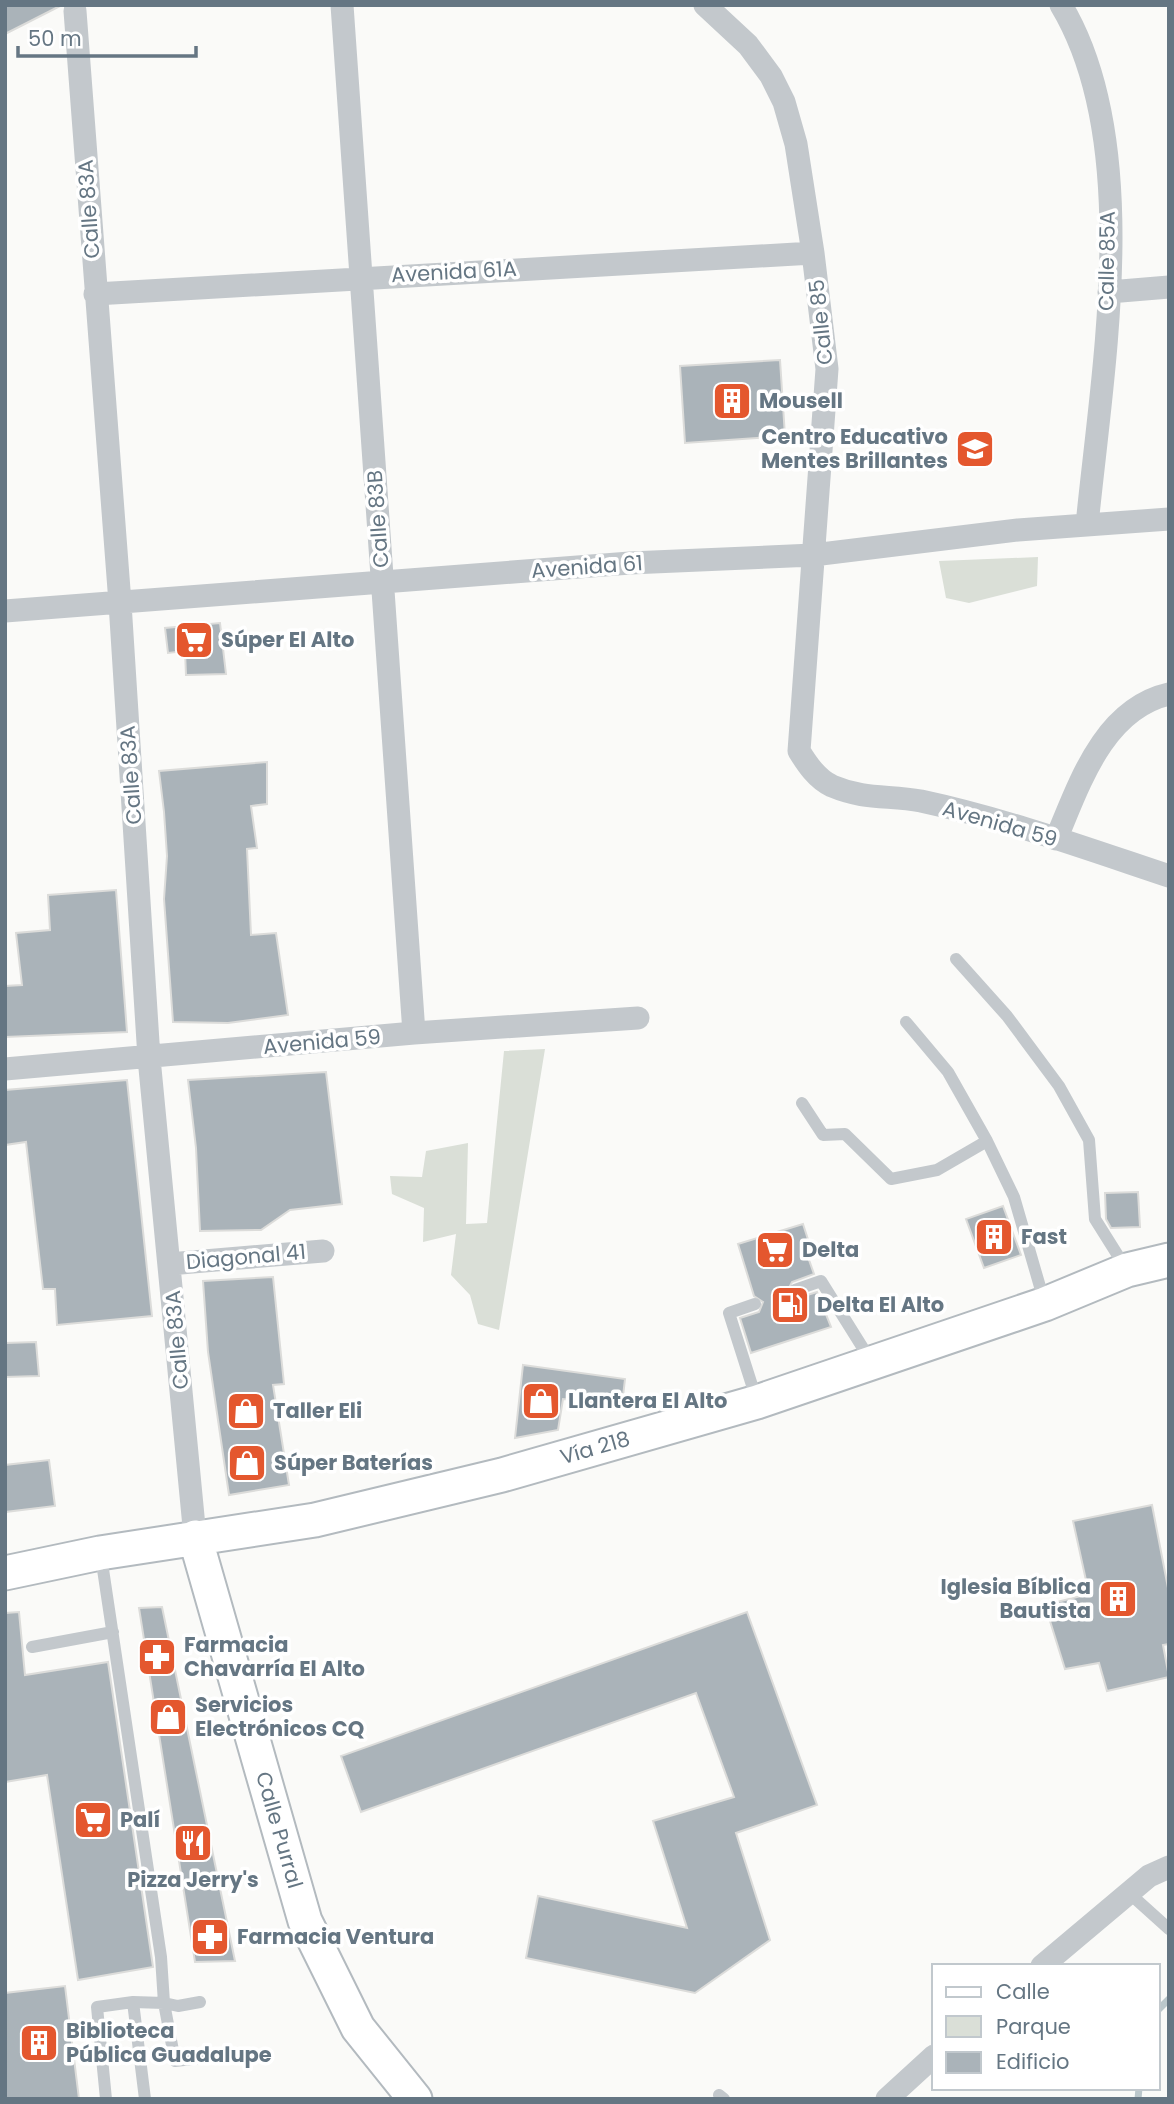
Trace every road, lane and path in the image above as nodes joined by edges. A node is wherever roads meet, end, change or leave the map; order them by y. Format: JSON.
{"nodes":[{"id":1,"x":342,"y":5,"type":"edge"},
{"id":2,"x":705,"y":5,"type":"edge"},
{"id":3,"x":1060,"y":5,"type":"edge"},
{"id":4,"x":75,"y":11,"type":"dead end"},
{"id":5,"x":813,"y":253,"type":"junction"},
{"id":6,"x":361,"y":278,"type":"junction"},
{"id":7,"x":1169,"y":287,"type":"edge"},
{"id":8,"x":1109,"y":292,"type":"junction"},
{"id":9,"x":95,"y":294,"type":"junction"},
{"id":10,"x":1169,"y":519,"type":"edge"},
{"id":11,"x":1087,"y":525,"type":"junction"},
{"id":12,"x":813,"y":555,"type":"junction"},
{"id":13,"x":382,"y":584,"type":"junction"},
{"id":14,"x":120,"y":603,"type":"junction"},
{"id":15,"x":5,"y":611,"type":"edge"},
{"id":16,"x":1169,"y":694,"type":"edge"},
{"id":17,"x":828,"y":784,"type":"joint"},
{"id":18,"x":1056,"y":839,"type":"junction"},
{"id":19,"x":1169,"y":876,"type":"edge"},
{"id":20,"x":956,"y":958,"type":"dead end"},
{"id":21,"x":638,"y":1018,"type":"dead end"},
{"id":22,"x":906,"y":1022,"type":"dead end"},
{"id":23,"x":414,"y":1033,"type":"junction"},
{"id":24,"x":149,"y":1058,"type":"junction"},
{"id":25,"x":5,"y":1069,"type":"edge"},
{"id":26,"x":802,"y":1103,"type":"dead end"},
{"id":27,"x":987,"y":1141,"type":"junction"},
{"id":28,"x":323,"y":1251,"type":"dead end"},
{"id":29,"x":1169,"y":1260,"type":"edge"},
{"id":30,"x":169,"y":1264,"type":"junction"},
{"id":31,"x":1127,"y":1270,"type":"junction"},
{"id":32,"x":795,"y":1290,"type":"dead end"},
{"id":33,"x":755,"y":1304,"type":"dead end"},
{"id":34,"x":1045,"y":1304,"type":"junction"},
{"id":35,"x":871,"y":1362,"type":"junction"},
{"id":36,"x":757,"y":1402,"type":"junction"},
{"id":37,"x":195,"y":1538,"type":"junction"},
{"id":38,"x":100,"y":1553,"type":"junction"},
{"id":39,"x":5,"y":1573,"type":"edge"},
{"id":40,"x":113,"y":1632,"type":"junction"},
{"id":41,"x":32,"y":1647,"type":"dead end"},
{"id":42,"x":1169,"y":1867,"type":"edge"},
{"id":43,"x":1129,"y":1893,"type":"junction"},
{"id":44,"x":1169,"y":1929,"type":"edge"},
{"id":45,"x":1044,"y":1964,"type":"edge"},
{"id":46,"x":133,"y":2002,"type":"junction"},
{"id":47,"x":200,"y":2002,"type":"dead end"},
{"id":48,"x":164,"y":2003,"type":"junction"},
{"id":49,"x":210,"y":2057,"type":"dead end"},
{"id":50,"x":932,"y":2058,"type":"edge"},
{"id":51,"x":106,"y":2099,"type":"edge"},
{"id":52,"x":145,"y":2099,"type":"edge"},
{"id":53,"x":415,"y":2099,"type":"edge"},
{"id":54,"x":887,"y":2099,"type":"edge"}],
"edges":[{"from":1,"to":6,"type":"street","name":"Calle 83B"},
{"from":2,"to":5,"type":"street","name":"Calle 85"},
{"from":3,"to":8,"type":"street","name":"Calle 85A"},
{"from":4,"to":9,"type":"street","name":"Calle 83A"},
{"from":5,"to":6,"type":"street","name":"Avenida 61A"},
{"from":5,"to":12,"type":"street","name":"Calle 85"},
{"from":6,"to":9,"type":"street","name":"Avenida 61A"},
{"from":6,"to":13,"type":"street","name":"Calle 83B"},
{"from":7,"to":8,"type":"street"},
{"from":8,"to":11,"type":"street","name":"Calle 85A"},
{"from":9,"to":14,"type":"street","name":"Calle 83A"},
{"from":10,"to":11,"type":"street","name":"Avenida 61"},
{"from":11,"to":12,"type":"street","name":"Avenida 61"},
{"from":12,"to":13,"type":"street","name":"Avenida 61"},
{"from":12,"to":17,"type":"street","name":"Calle 85"},
{"from":13,"to":14,"type":"street","name":"Avenida 61"},
{"from":13,"to":23,"type":"street","name":"Calle 83B"},
{"from":14,"to":15,"type":"street","name":"Avenida 61"},
{"from":14,"to":24,"type":"street","name":"Calle 83A"},
{"from":16,"to":18,"type":"street"},
{"from":17,"to":18,"type":"street","name":"Avenida 59"},
{"from":18,"to":19,"type":"street","name":"Avenida 59"},
{"from":20,"to":31,"type":"lane"},
{"from":21,"to":23,"type":"street","name":"Avenida 59"},
{"from":22,"to":27,"type":"lane"},
{"from":23,"to":24,"type":"street","name":"Avenida 59"},
{"from":24,"to":25,"type":"street","name":"Avenida 59"},
{"from":24,"to":30,"type":"street","name":"Calle 83A"},
{"from":26,"to":27,"type":"lane"},
{"from":27,"to":34,"type":"lane"},
{"from":28,"to":30,"type":"street","name":"Diagonal 41"},
{"from":29,"to":31,"type":"main road","name":"Vía 218"},
{"from":30,"to":37,"type":"street","name":"Calle 83A"},
{"from":31,"to":34,"type":"main road","name":"Vía 218"},
{"from":32,"to":35,"type":"lane"},
{"from":33,"to":36,"type":"lane"},
{"from":34,"to":35,"type":"main road","name":"Vía 218"},
{"from":35,"to":36,"type":"main road","name":"Vía 218"},
{"from":36,"to":37,"type":"main road","name":"Vía 218"},
{"from":37,"to":38,"type":"main road","name":"Vía 218"},
{"from":37,"to":53,"type":"main road","name":"Calle Purral"},
{"from":38,"to":39,"type":"main road","name":"Vía 218"},
{"from":38,"to":40,"type":"lane"},
{"from":40,"to":41,"type":"lane"},
{"from":40,"to":48,"type":"lane"},
{"from":42,"to":43,"type":"street"},
{"from":43,"to":44,"type":"lane"},
{"from":43,"to":45,"type":"street"},
{"from":46,"to":48,"type":"lane"},
{"from":46,"to":51,"type":"lane"},
{"from":46,"to":52,"type":"lane"},
{"from":47,"to":48,"type":"lane"},
{"from":48,"to":49,"type":"lane"},
{"from":50,"to":54,"type":"street"}]}
